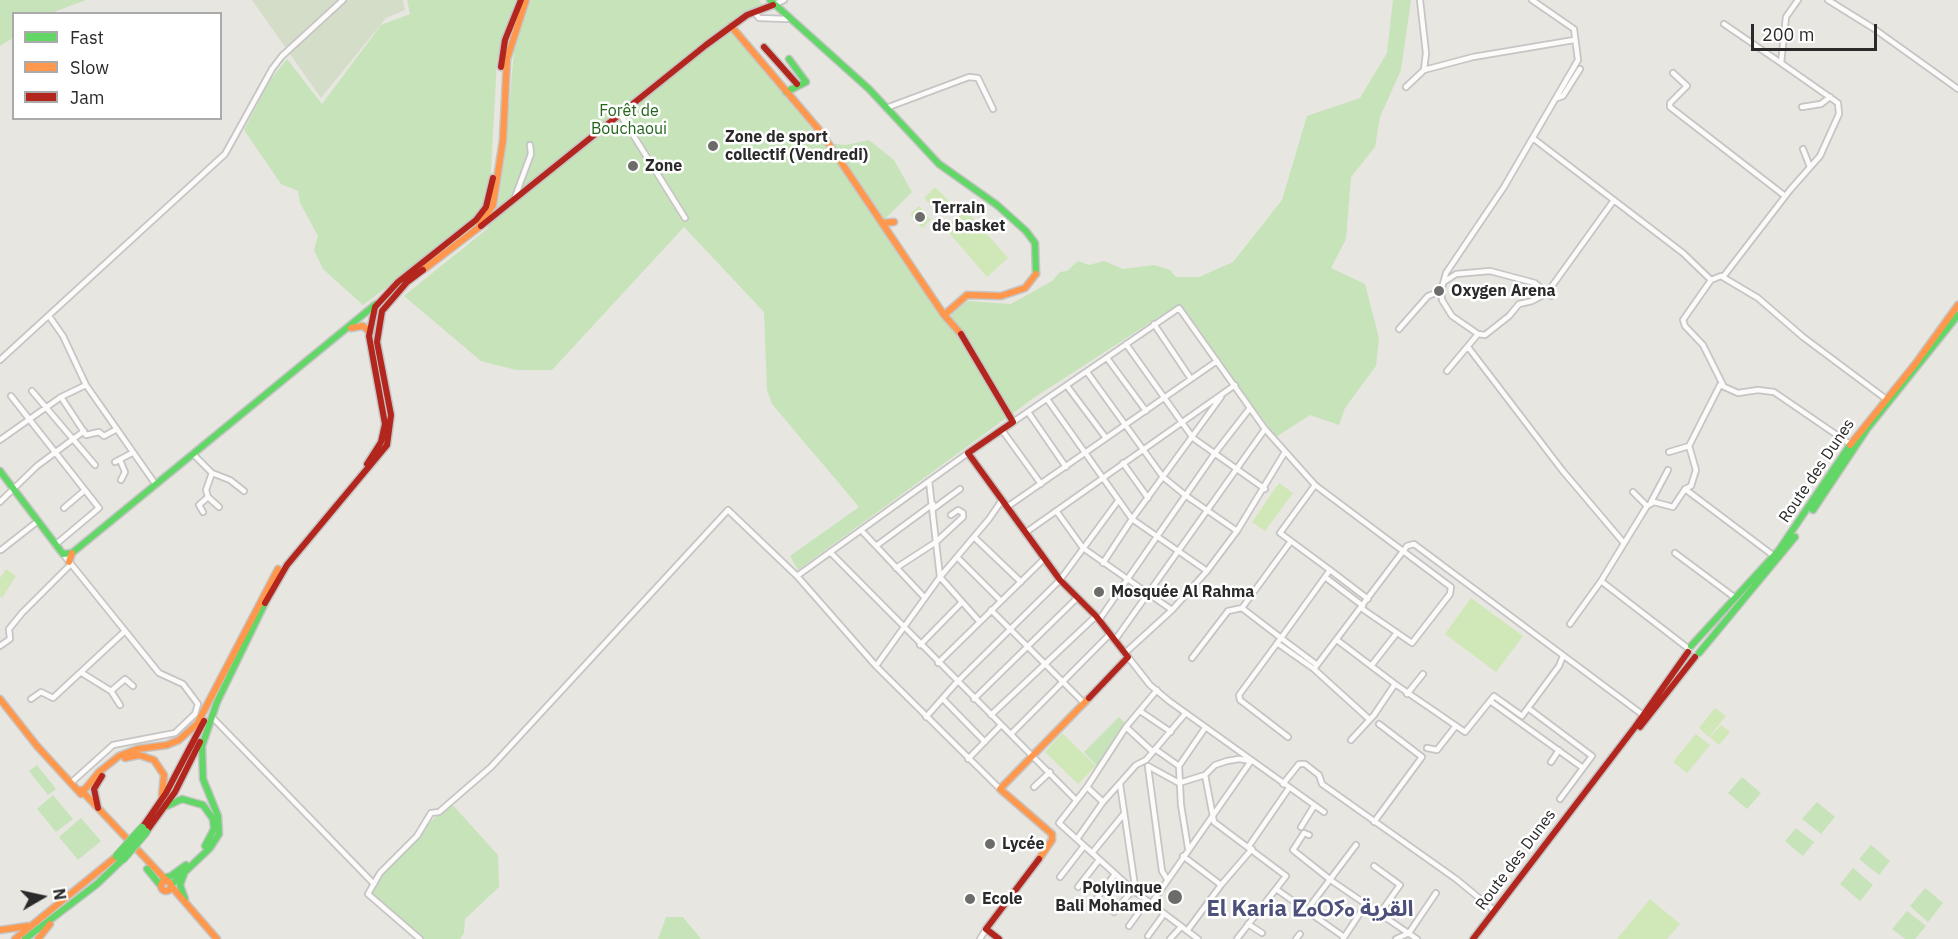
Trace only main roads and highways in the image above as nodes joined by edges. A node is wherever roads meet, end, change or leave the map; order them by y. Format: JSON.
{"nodes":[{"id":1,"x":521,"y":0,"type":"edge"},
{"id":2,"x":526,"y":0,"type":"edge"},
{"id":3,"x":772,"y":3,"type":"edge"},
{"id":4,"x":731,"y":26,"type":"junction"},
{"id":5,"x":764,"y":47,"type":"dead end"},
{"id":6,"x":789,"y":59,"type":"dead end"},
{"id":7,"x":797,"y":84,"type":"junction"},
{"id":8,"x":786,"y":92,"type":"junction"},
{"id":9,"x":894,"y":222,"type":"dead end"},
{"id":10,"x":883,"y":223,"type":"junction"},
{"id":11,"x":478,"y":228,"type":"junction"},
{"id":12,"x":379,"y":301,"type":"junction"},
{"id":13,"x":1958,"y":305,"type":"edge"},
{"id":14,"x":944,"y":315,"type":"junction"},
{"id":15,"x":1958,"y":315,"type":"edge"},
{"id":16,"x":343,"y":332,"type":"junction"},
{"id":17,"x":370,"y":332,"type":"junction"},
{"id":18,"x":0,"y":471,"type":"edge"},
{"id":19,"x":67,"y":554,"type":"junction"},
{"id":20,"x":70,"y":563,"type":"road end"},
{"id":21,"x":1693,"y":651,"type":"junction"},
{"id":22,"x":216,"y":692,"type":"junction"},
{"id":23,"x":0,"y":699,"type":"edge"},
{"id":24,"x":218,"y":702,"type":"junction"},
{"id":25,"x":1644,"y":717,"type":"junction"},
{"id":26,"x":29,"y":735,"type":"junction"},
{"id":27,"x":98,"y":776,"type":"junction"},
{"id":28,"x":79,"y":788,"type":"junction"},
{"id":29,"x":161,"y":806,"type":"junction"},
{"id":30,"x":98,"y":808,"type":"junction"},
{"id":31,"x":120,"y":857,"type":"junction"},
{"id":32,"x":184,"y":869,"type":"junction"},
{"id":33,"x":167,"y":884,"type":"junction"},
{"id":34,"x":190,"y":909,"type":"junction"},
{"id":35,"x":57,"y":915,"type":"junction"},
{"id":36,"x":35,"y":923,"type":"junction"},
{"id":37,"x":0,"y":930,"type":"edge"},
{"id":38,"x":15,"y":939,"type":"edge"},
{"id":39,"x":25,"y":939,"type":"edge"},
{"id":40,"x":38,"y":939,"type":"edge"},
{"id":41,"x":213,"y":939,"type":"edge"},
{"id":42,"x":218,"y":939,"type":"edge"},
{"id":43,"x":999,"y":939,"type":"edge"},
{"id":44,"x":1473,"y":939,"type":"edge"},
{"id":45,"x":1479,"y":939,"type":"edge"}],
"edges":[{"from":1,"to":12,"type":"main road"},
{"from":2,"to":11,"type":"main road"},
{"from":3,"to":4,"type":"main road"},
{"from":3,"to":14,"type":"main road"},
{"from":4,"to":8,"type":"main road"},
{"from":4,"to":11,"type":"main road"},
{"from":5,"to":7,"type":"main road"},
{"from":6,"to":7,"type":"main road"},
{"from":7,"to":8,"type":"main road"},
{"from":8,"to":10,"type":"main road"},
{"from":9,"to":10,"type":"main road"},
{"from":10,"to":14,"type":"main road"},
{"from":11,"to":24,"type":"main road"},
{"from":12,"to":16,"type":"main road"},
{"from":12,"to":17,"type":"main road"},
{"from":13,"to":21,"type":"main road","name":"Route des Dunes"},
{"from":14,"to":43,"type":"main road"},
{"from":15,"to":21,"type":"main road","name":"Route des Dunes"},
{"from":16,"to":17,"type":"main road"},
{"from":16,"to":19,"type":"main road"},
{"from":17,"to":22,"type":"main road"},
{"from":18,"to":19,"type":"main road"},
{"from":19,"to":20,"type":"main road"},
{"from":21,"to":25,"type":"main road","name":"Route des Dunes"},
{"from":22,"to":27,"type":"main road"},
{"from":22,"to":29,"type":"main road"},
{"from":23,"to":26,"type":"main road"},
{"from":24,"to":29,"type":"main road"},
{"from":24,"to":32,"type":"main road"},
{"from":25,"to":44,"type":"main road","name":"Route des Dunes"},
{"from":25,"to":45,"type":"main road","name":"Route des Dunes"},
{"from":26,"to":28,"type":"main road"},
{"from":26,"to":28,"type":"main road"},
{"from":27,"to":28,"type":"main road"},
{"from":27,"to":29,"type":"main road"},
{"from":27,"to":30,"type":"main road"},
{"from":28,"to":30,"type":"main road"},
{"from":28,"to":33,"type":"main road"},
{"from":29,"to":31,"type":"main road","bridge":true},
{"from":29,"to":32,"type":"main road"},
{"from":30,"to":33,"type":"main road"},
{"from":31,"to":35,"type":"main road"},
{"from":31,"to":36,"type":"main road"},
{"from":32,"to":33,"type":"main road"},
{"from":32,"to":34,"type":"main road"},
{"from":33,"to":34,"type":"main road"},
{"from":33,"to":41,"type":"main road"},
{"from":34,"to":42,"type":"main road"},
{"from":35,"to":39,"type":"main road"},
{"from":35,"to":40,"type":"main road"},
{"from":36,"to":37,"type":"main road"},
{"from":36,"to":38,"type":"main road"}]}
